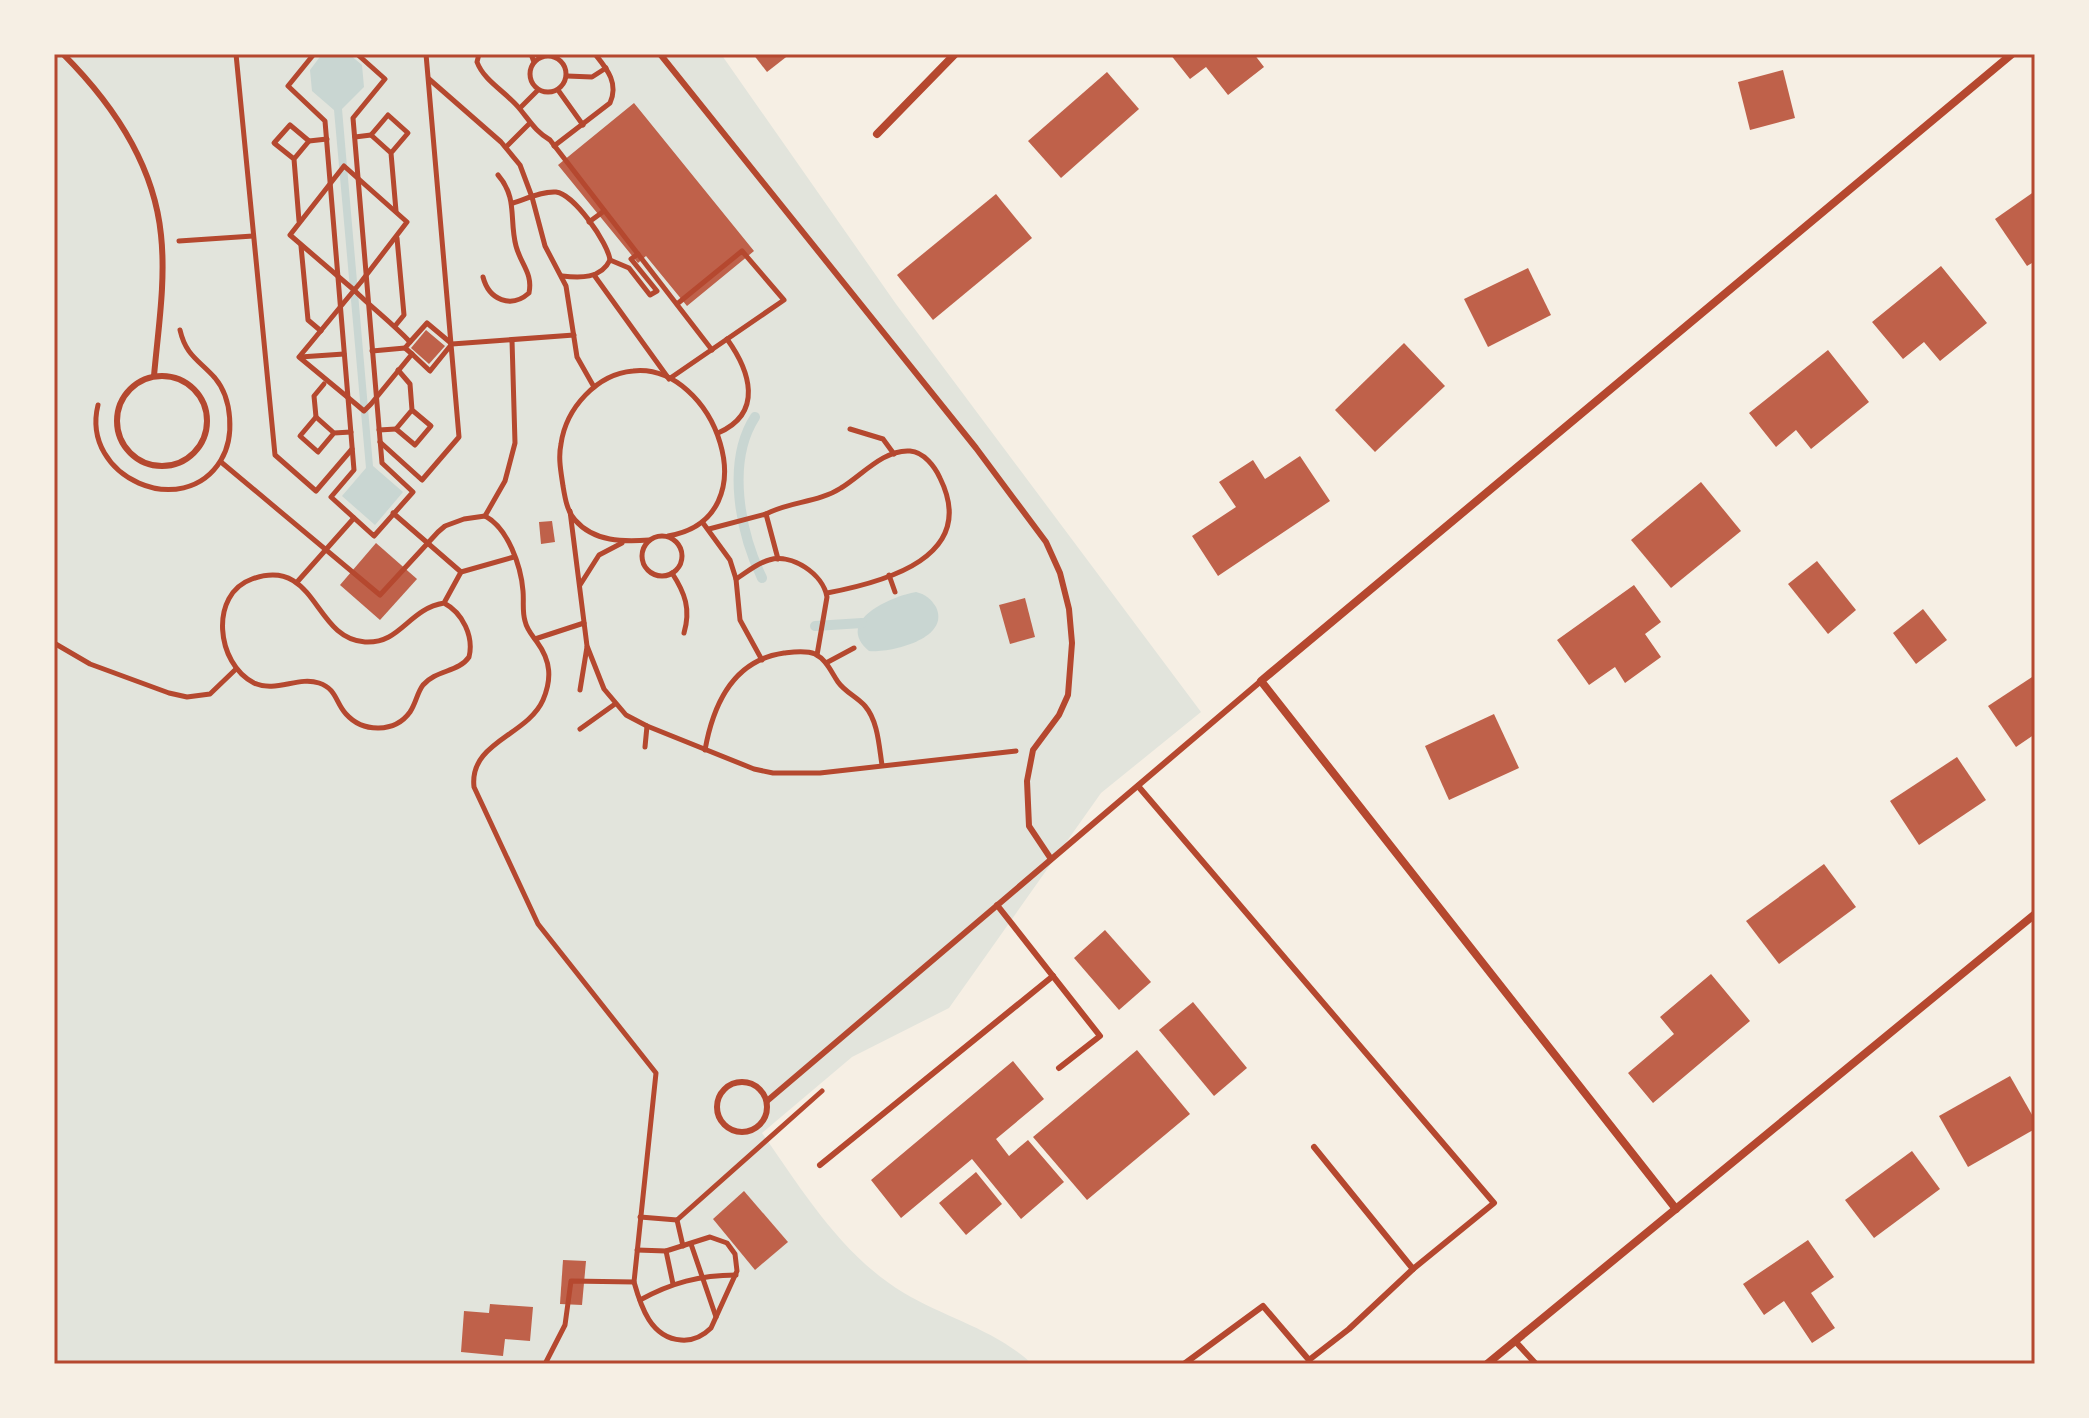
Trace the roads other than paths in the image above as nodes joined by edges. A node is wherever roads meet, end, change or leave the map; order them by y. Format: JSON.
{"nodes":[{"id":1,"x":63,"y":54,"type":"edge"},
{"id":2,"x":660,"y":54,"type":"edge"},
{"id":3,"x":955,"y":54,"type":"edge"},
{"id":4,"x":2012,"y":54,"type":"edge"},
{"id":5,"x":877,"y":134,"type":"dead end"},
{"id":6,"x":154,"y":376,"type":"junction"},
{"id":7,"x":1261,"y":681,"type":"junction"},
{"id":8,"x":1138,"y":786,"type":"junction"},
{"id":9,"x":1051,"y":859,"type":"junction"},
{"id":10,"x":997,"y":905,"type":"junction"},
{"id":11,"x":2035,"y":914,"type":"edge"},
{"id":12,"x":1053,"y":976,"type":"junction"},
{"id":13,"x":1059,"y":1068,"type":"dead end"},
{"id":14,"x":767,"y":1101,"type":"junction"},
{"id":15,"x":1314,"y":1147,"type":"dead end"},
{"id":16,"x":820,"y":1165,"type":"dead end"},
{"id":17,"x":1676,"y":1209,"type":"junction"},
{"id":18,"x":1413,"y":1269,"type":"junction"},
{"id":19,"x":1515,"y":1341,"type":"junction"},
{"id":20,"x":1308,"y":1362,"type":"edge"},
{"id":21,"x":1184,"y":1364,"type":"edge"},
{"id":22,"x":1487,"y":1364,"type":"edge"},
{"id":23,"x":1536,"y":1364,"type":"edge"}],
"edges":[{"from":1,"to":6,"type":"lane"},
{"from":2,"to":9,"type":"lane"},
{"from":3,"to":5,"type":"street"},
{"from":4,"to":7,"type":"street"},
{"from":6,"to":6,"type":"lane"},
{"from":7,"to":8,"type":"lane"},
{"from":7,"to":17,"type":"street"},
{"from":8,"to":9,"type":"lane"},
{"from":8,"to":18,"type":"lane"},
{"from":9,"to":10,"type":"lane"},
{"from":10,"to":12,"type":"lane"},
{"from":10,"to":14,"type":"lane"},
{"from":11,"to":17,"type":"street"},
{"from":12,"to":13,"type":"lane"},
{"from":12,"to":16,"type":"lane"},
{"from":14,"to":14,"type":"lane"},
{"from":15,"to":18,"type":"lane"},
{"from":17,"to":19,"type":"street"},
{"from":18,"to":20,"type":"lane"},
{"from":19,"to":22,"type":"street"},
{"from":19,"to":23,"type":"lane"},
{"from":20,"to":21,"type":"lane"}]}
